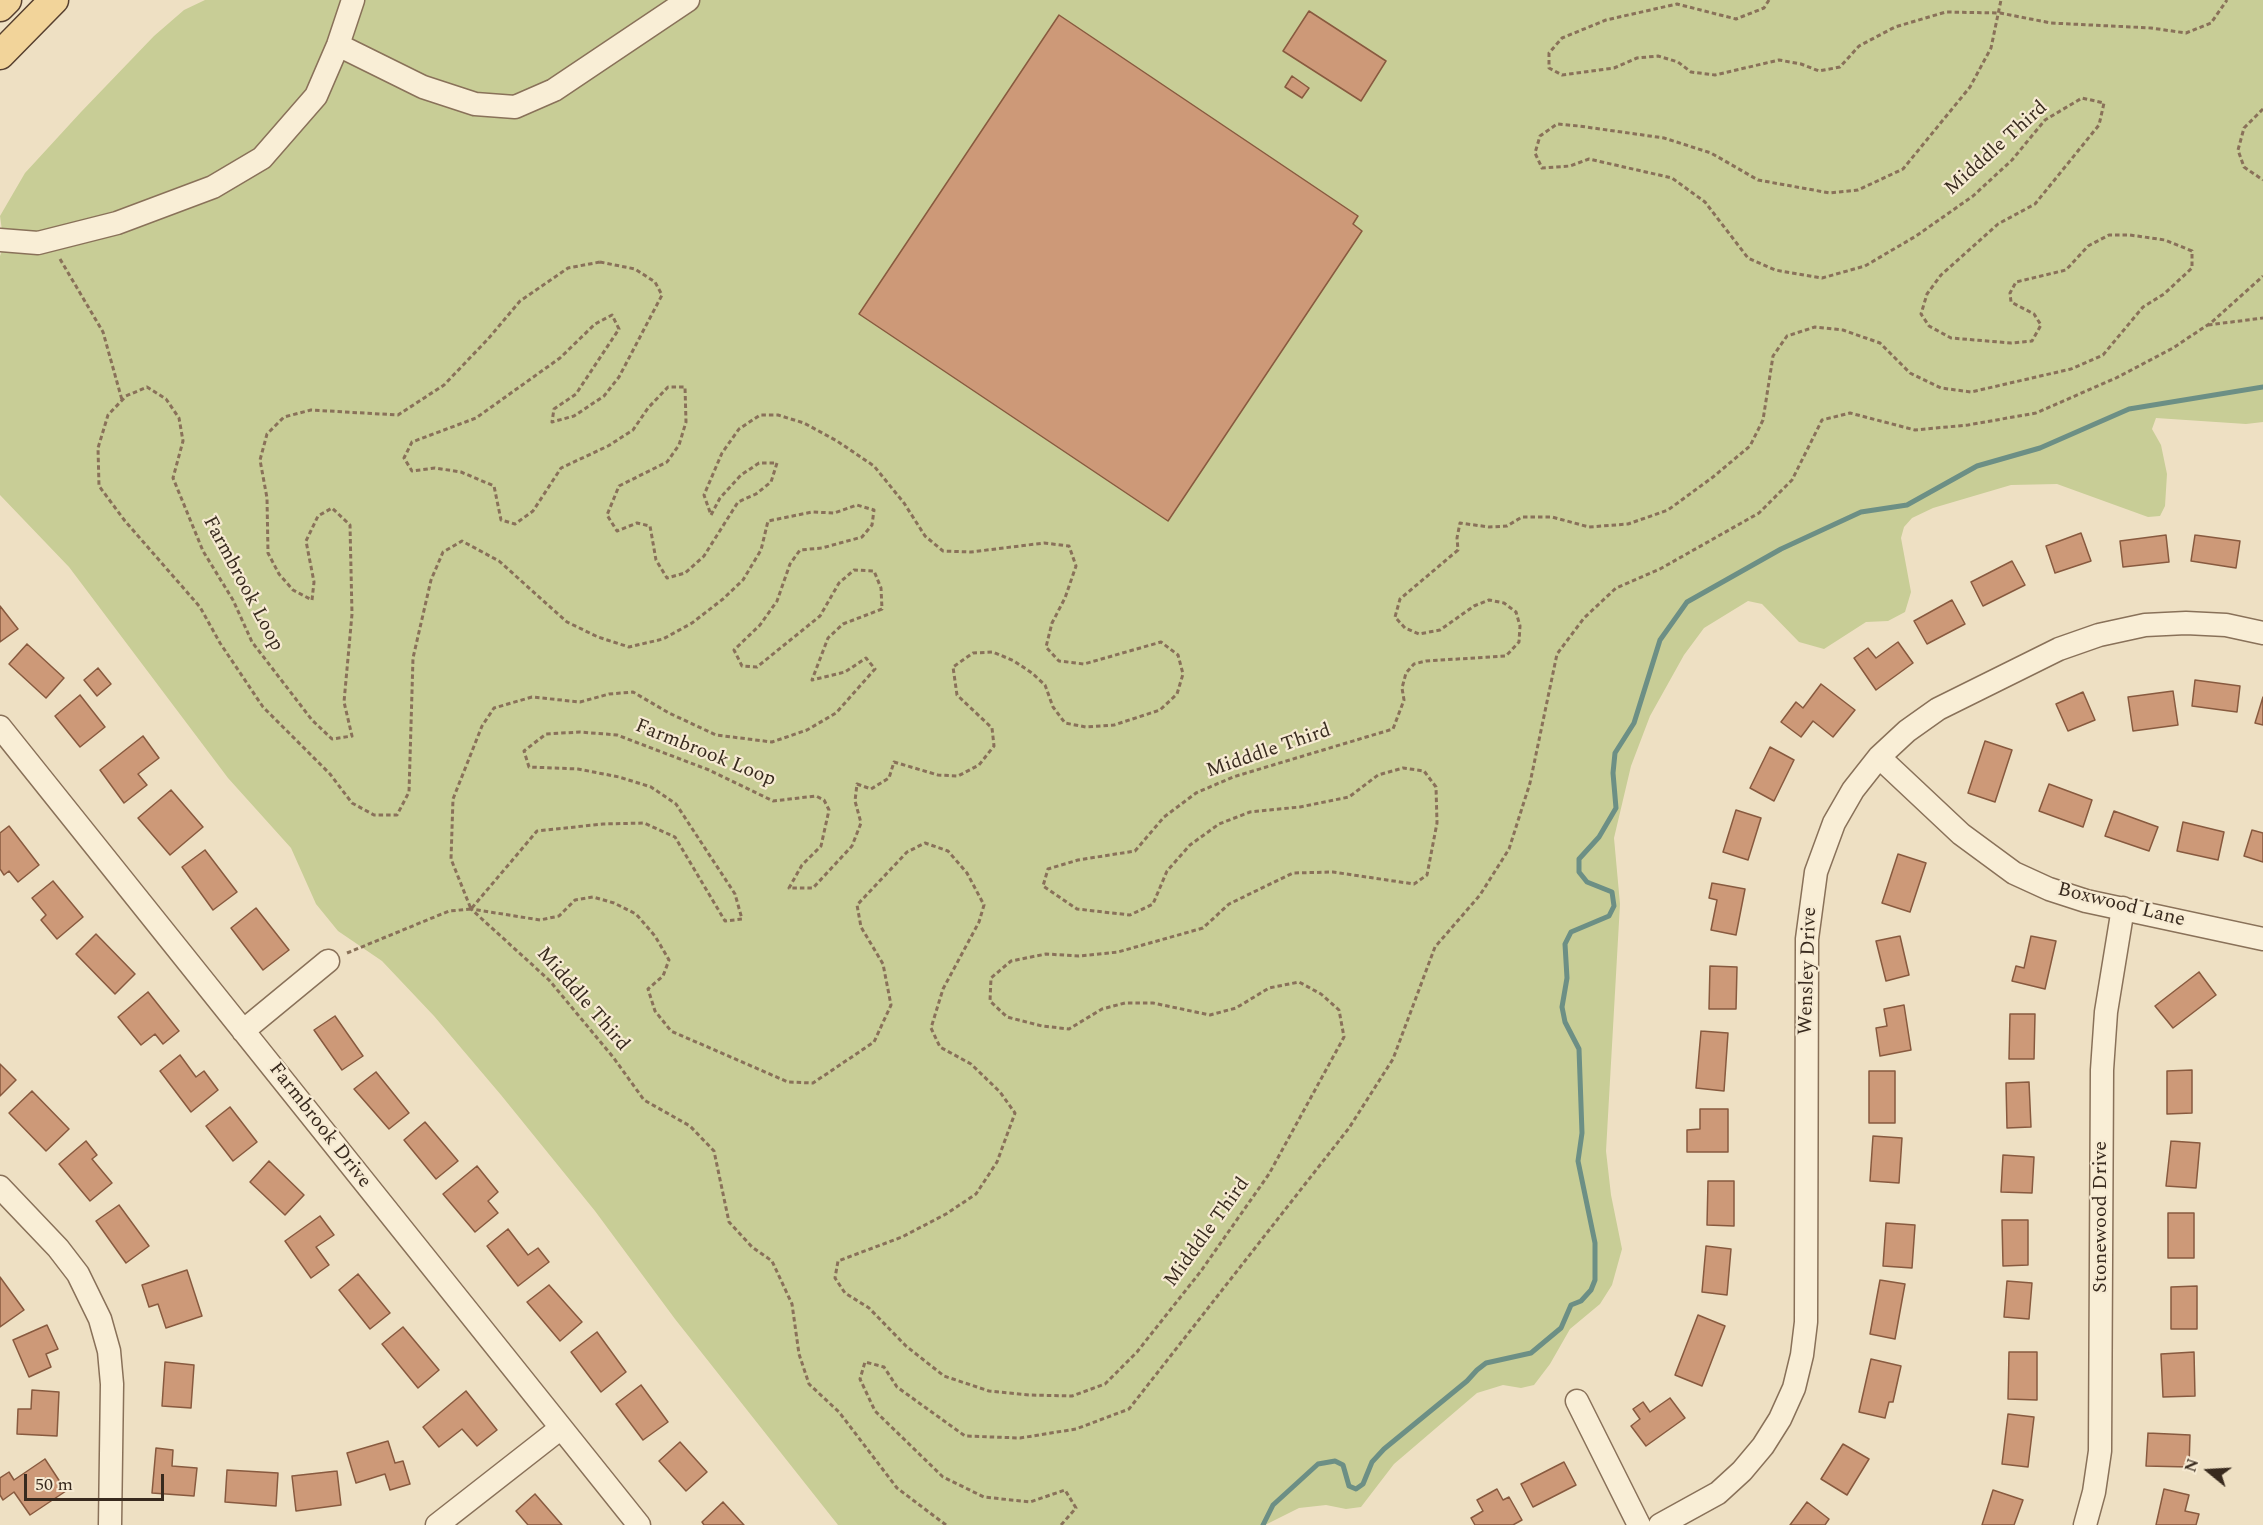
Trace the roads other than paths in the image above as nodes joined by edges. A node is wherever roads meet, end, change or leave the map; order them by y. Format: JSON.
{"nodes":[{"id":1,"x":7,"y":0,"type":"edge"},
{"id":2,"x":54,"y":0,"type":"edge"},
{"id":3,"x":353,"y":0,"type":"edge"},
{"id":4,"x":688,"y":0,"type":"edge"},
{"id":5,"x":0,"y":7,"type":"edge"},
{"id":6,"x":338,"y":45,"type":"junction"},
{"id":7,"x":0,"y":55,"type":"edge"},
{"id":8,"x":0,"y":240,"type":"edge"},
{"id":9,"x":2263,"y":633,"type":"edge"},
{"id":10,"x":0,"y":727,"type":"edge"},
{"id":11,"x":1879,"y":757,"type":"junction"},
{"id":12,"x":2123,"y":908,"type":"junction"},
{"id":13,"x":2263,"y":939,"type":"edge"},
{"id":14,"x":328,"y":961,"type":"road end"},
{"id":15,"x":243,"y":1031,"type":"junction"},
{"id":16,"x":0,"y":1186,"type":"edge"},
{"id":17,"x":1577,"y":1401,"type":"dead end"},
{"id":18,"x":561,"y":1428,"type":"junction"},
{"id":19,"x":110,"y":1525,"type":"edge"},
{"id":20,"x":437,"y":1525,"type":"edge"},
{"id":21,"x":639,"y":1525,"type":"edge"},
{"id":22,"x":1639,"y":1525,"type":"edge"},
{"id":23,"x":1660,"y":1525,"type":"edge"},
{"id":24,"x":2085,"y":1525,"type":"edge"}],
"edges":[{"from":1,"to":5,"type":"main road"},
{"from":2,"to":7,"type":"main road"},
{"from":3,"to":6,"type":"street"},
{"from":4,"to":6,"type":"street"},
{"from":6,"to":8,"type":"street"},
{"from":9,"to":11,"type":"street","name":"Wensley Drive"},
{"from":10,"to":15,"type":"street","name":"Farmbrook Drive"},
{"from":11,"to":12,"type":"street","name":"Boxwood Lane"},
{"from":11,"to":23,"type":"street","name":"Wensley Drive"},
{"from":12,"to":13,"type":"street","name":"Boxwood Lane"},
{"from":12,"to":24,"type":"street","name":"Stonewood Drive"},
{"from":14,"to":15,"type":"street"},
{"from":15,"to":18,"type":"street","name":"Farmbrook Drive"},
{"from":16,"to":19,"type":"street"},
{"from":17,"to":22,"type":"street"},
{"from":18,"to":20,"type":"street"},
{"from":18,"to":21,"type":"street","name":"Farmbrook Drive"}]}
